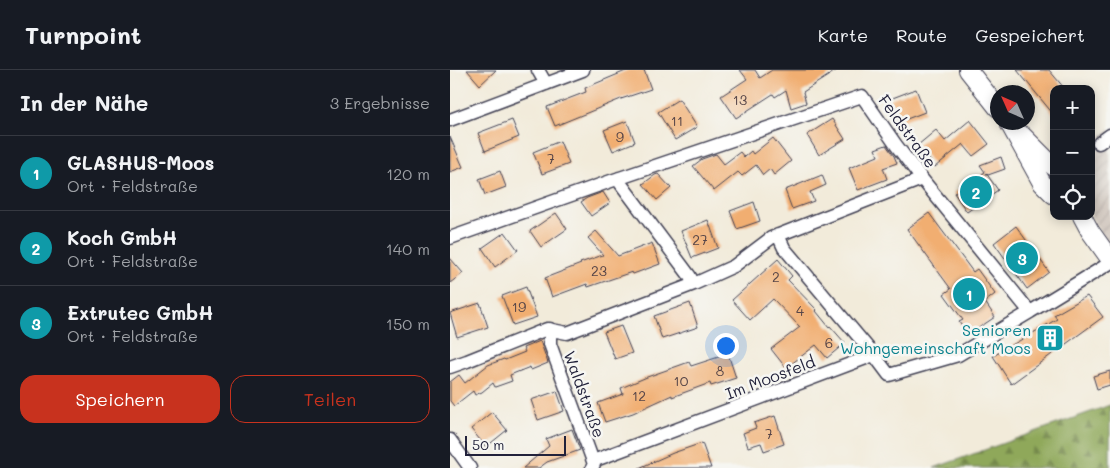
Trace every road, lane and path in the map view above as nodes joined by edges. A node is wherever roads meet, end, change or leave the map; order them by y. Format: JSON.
{"nodes":[{"id":1,"x":538,"y":70,"type":"edge"},
{"id":2,"x":583,"y":70,"type":"edge"},
{"id":3,"x":968,"y":70,"type":"edge"},
{"id":4,"x":546,"y":84,"type":"junction"},
{"id":5,"x":990,"y":98,"type":"edge"},
{"id":6,"x":450,"y":120,"type":"edge"},
{"id":7,"x":1013,"y":130,"type":"edge"},
{"id":8,"x":1016,"y":130,"type":"edge"},
{"id":9,"x":1110,"y":135,"type":"edge"},
{"id":10,"x":1099,"y":143,"type":"dead end"},
{"id":11,"x":1050,"y":163,"type":"edge"},
{"id":12,"x":619,"y":178,"type":"junction"},
{"id":13,"x":922,"y":179,"type":"junction"},
{"id":14,"x":1050,"y":191,"type":"edge"},
{"id":15,"x":1086,"y":224,"type":"edge"},
{"id":16,"x":778,"y":235,"type":"junction"},
{"id":17,"x":450,"y":238,"type":"edge"},
{"id":18,"x":1110,"y":259,"type":"edge"},
{"id":19,"x":1110,"y":263,"type":"edge"},
{"id":20,"x":694,"y":284,"type":"junction"},
{"id":21,"x":1030,"y":312,"type":"junction"},
{"id":22,"x":550,"y":330,"type":"junction"},
{"id":23,"x":874,"y":355,"type":"junction"},
{"id":24,"x":450,"y":367,"type":"edge"},
{"id":25,"x":450,"y":440,"type":"edge"},
{"id":26,"x":592,"y":465,"type":"edge"},
{"id":27,"x":470,"y":468,"type":"edge"}],
"edges":[{"from":1,"to":4,"type":"street"},
{"from":2,"to":4,"type":"street"},
{"from":3,"to":5,"type":"main road"},
{"from":4,"to":6,"type":"street"},
{"from":7,"to":14,"type":"main road"},
{"from":8,"to":11,"type":"main road"},
{"from":9,"to":10,"type":"street"},
{"from":12,"to":13,"type":"street","name":"Feldstraße"},
{"from":12,"to":17,"type":"street","name":"Feldstraße"},
{"from":12,"to":20,"type":"street"},
{"from":13,"to":16,"type":"street"},
{"from":13,"to":21,"type":"street","name":"Feldstraße"},
{"from":15,"to":18,"type":"main road"},
{"from":16,"to":20,"type":"street"},
{"from":16,"to":23,"type":"street"},
{"from":19,"to":21,"type":"street"},
{"from":20,"to":22,"type":"street"},
{"from":21,"to":23,"type":"street"},
{"from":22,"to":24,"type":"street"},
{"from":22,"to":26,"type":"street","name":"Waldstraße"},
{"from":23,"to":26,"type":"street","name":"Im Moosfeld"},
{"from":25,"to":27,"type":"street"}]}
